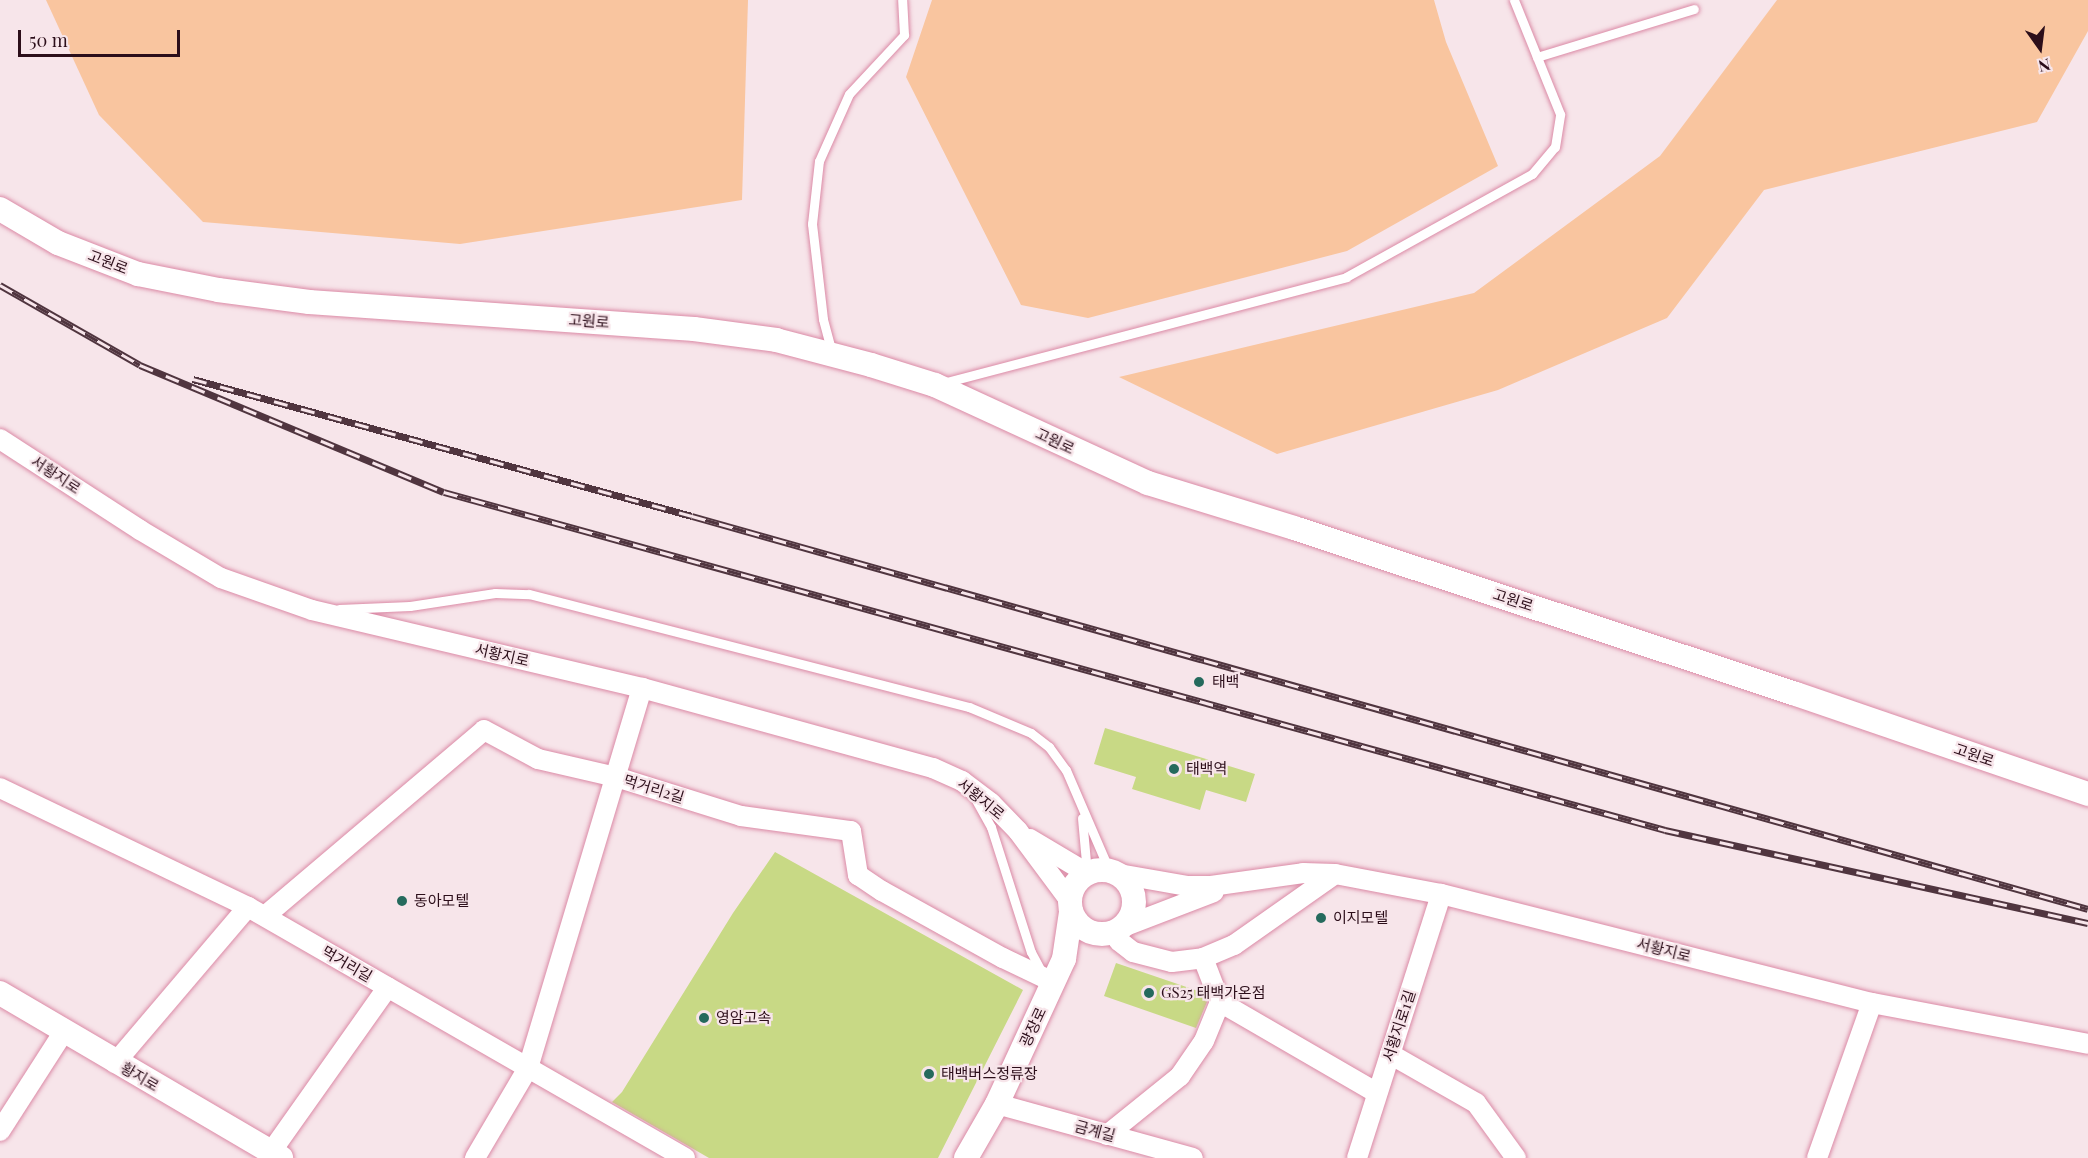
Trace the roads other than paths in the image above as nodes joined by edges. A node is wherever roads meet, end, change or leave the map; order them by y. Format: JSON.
{"nodes":[{"id":1,"x":902,"y":0,"type":"edge"},
{"id":2,"x":1514,"y":0,"type":"edge"},
{"id":3,"x":1694,"y":9,"type":"dead end"},
{"id":4,"x":1537,"y":57,"type":"junction"},
{"id":5,"x":0,"y":209,"type":"edge"},
{"id":6,"x":832,"y":355,"type":"junction"},
{"id":7,"x":935,"y":385,"type":"junction"},
{"id":8,"x":0,"y":439,"type":"edge"},
{"id":9,"x":312,"y":610,"type":"junction"},
{"id":10,"x":642,"y":688,"type":"junction"},
{"id":11,"x":616,"y":777,"type":"junction"},
{"id":12,"x":962,"y":781,"type":"junction"},
{"id":13,"x":0,"y":788,"type":"edge"},
{"id":14,"x":2088,"y":795,"type":"edge"},
{"id":15,"x":1079,"y":801,"type":"junction"},
{"id":16,"x":1018,"y":831,"type":"junction"},
{"id":17,"x":1105,"y":872,"type":"junction"},
{"id":18,"x":1335,"y":874,"type":"junction"},
{"id":19,"x":1239,"y":883,"type":"junction"},
{"id":20,"x":1441,"y":894,"type":"junction"},
{"id":21,"x":1070,"y":906,"type":"junction"},
{"id":22,"x":256,"y":911,"type":"junction"},
{"id":23,"x":1114,"y":931,"type":"junction"},
{"id":24,"x":1203,"y":958,"type":"junction"},
{"id":25,"x":1064,"y":959,"type":"junction"},
{"id":26,"x":1053,"y":982,"type":"junction"},
{"id":27,"x":388,"y":987,"type":"junction"},
{"id":28,"x":0,"y":993,"type":"edge"},
{"id":29,"x":1220,"y":1002,"type":"junction"},
{"id":30,"x":1872,"y":1003,"type":"junction"},
{"id":31,"x":63,"y":1033,"type":"junction"},
{"id":32,"x":2088,"y":1044,"type":"edge"},
{"id":33,"x":1390,"y":1054,"type":"junction"},
{"id":34,"x":115,"y":1063,"type":"junction"},
{"id":35,"x":528,"y":1068,"type":"junction"},
{"id":36,"x":1377,"y":1093,"type":"junction"},
{"id":37,"x":997,"y":1104,"type":"junction"},
{"id":38,"x":0,"y":1131,"type":"edge"},
{"id":39,"x":1107,"y":1135,"type":"junction"},
{"id":40,"x":276,"y":1155,"type":"edge"},
{"id":41,"x":475,"y":1158,"type":"edge"},
{"id":42,"x":685,"y":1158,"type":"edge"},
{"id":43,"x":966,"y":1158,"type":"edge"},
{"id":44,"x":1193,"y":1158,"type":"edge"},
{"id":45,"x":1357,"y":1158,"type":"edge"},
{"id":46,"x":1516,"y":1158,"type":"edge"},
{"id":47,"x":1817,"y":1158,"type":"edge"}],
"edges":[{"from":1,"to":6,"type":"lane"},
{"from":2,"to":4,"type":"lane"},
{"from":3,"to":4,"type":"lane"},
{"from":4,"to":7,"type":"lane"},
{"from":5,"to":6,"type":"street","name":"고원로"},
{"from":6,"to":7,"type":"street","name":"고원로"},
{"from":7,"to":14,"type":"street","name":"고원로"},
{"from":8,"to":9,"type":"street","name":"서황지로"},
{"from":9,"to":10,"type":"street","name":"서황지로"},
{"from":9,"to":15,"type":"lane"},
{"from":10,"to":11,"type":"street"},
{"from":10,"to":12,"type":"street","name":"서황지로"},
{"from":11,"to":22,"type":"street","name":"먹거리2길"},
{"from":11,"to":26,"type":"street","name":"먹거리2길"},
{"from":11,"to":35,"type":"street"},
{"from":12,"to":16,"type":"street","name":"서황지로"},
{"from":12,"to":26,"type":"lane"},
{"from":13,"to":22,"type":"street","name":"먹거리길"},
{"from":15,"to":17,"type":"lane"},
{"from":15,"to":17,"type":"lane"},
{"from":16,"to":17,"type":"street"},
{"from":16,"to":21,"type":"street"},
{"from":17,"to":19,"type":"street"},
{"from":17,"to":21,"type":"street"},
{"from":17,"to":23,"type":"street"},
{"from":18,"to":19,"type":"street","name":"서황지로"},
{"from":18,"to":20,"type":"street","name":"서황지로"},
{"from":18,"to":24,"type":"street"},
{"from":19,"to":23,"type":"street"},
{"from":20,"to":30,"type":"street","name":"서황지로"},
{"from":20,"to":33,"type":"street","name":"서황지로1길"},
{"from":21,"to":23,"type":"street"},
{"from":21,"to":25,"type":"street","name":"광장로"},
{"from":22,"to":27,"type":"street","name":"먹거리길"},
{"from":22,"to":34,"type":"street"},
{"from":23,"to":24,"type":"street"},
{"from":23,"to":25,"type":"street"},
{"from":24,"to":29,"type":"street"},
{"from":25,"to":26,"type":"street","name":"광장로"},
{"from":26,"to":37,"type":"street","name":"광장로"},
{"from":27,"to":35,"type":"street","name":"먹거리길"},
{"from":27,"to":40,"type":"street"},
{"from":28,"to":31,"type":"street","name":"황지로"},
{"from":29,"to":36,"type":"street"},
{"from":29,"to":39,"type":"street"},
{"from":30,"to":32,"type":"street","name":"서황지로"},
{"from":30,"to":47,"type":"street"},
{"from":31,"to":34,"type":"street","name":"황지로"},
{"from":31,"to":38,"type":"street"},
{"from":33,"to":36,"type":"street","name":"서황지로1길"},
{"from":33,"to":46,"type":"street"},
{"from":34,"to":40,"type":"street","name":"황지로"},
{"from":35,"to":41,"type":"street"},
{"from":35,"to":42,"type":"street","name":"먹거리길"},
{"from":36,"to":45,"type":"street","name":"서황지로1길"},
{"from":37,"to":39,"type":"street","name":"금계길"},
{"from":37,"to":43,"type":"street","name":"광장로"},
{"from":39,"to":44,"type":"street","name":"금계길"}]}
